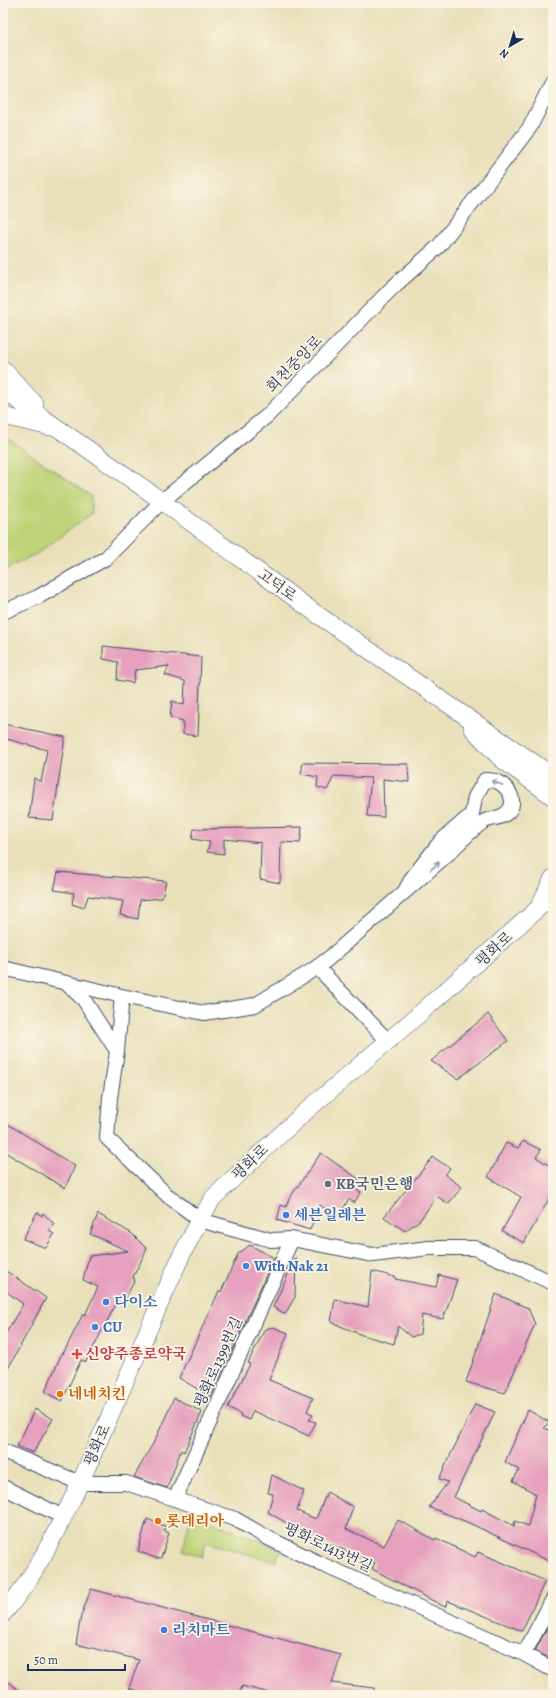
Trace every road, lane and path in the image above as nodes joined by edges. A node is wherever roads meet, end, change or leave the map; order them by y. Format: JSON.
{"nodes":[{"id":1,"x":553,"y":81,"type":"edge"},
{"id":2,"x":3,"y":369,"type":"edge"},
{"id":3,"x":3,"y":390,"type":"edge"},
{"id":4,"x":3,"y":416,"type":"edge"},
{"id":5,"x":58,"y":429,"type":"junction"},
{"id":6,"x":162,"y":501,"type":"junction"},
{"id":7,"x":3,"y":612,"type":"edge"},
{"id":8,"x":448,"y":704,"type":"junction"},
{"id":9,"x":489,"y":732,"type":"junction"},
{"id":10,"x":553,"y":764,"type":"edge"},
{"id":11,"x":553,"y":776,"type":"edge"},
{"id":12,"x":553,"y":796,"type":"edge"},
{"id":13,"x":553,"y":878,"type":"edge"},
{"id":14,"x":405,"y":891,"type":"junction"},
{"id":15,"x":553,"y":895,"type":"edge"},
{"id":16,"x":537,"y":910,"type":"junction"},
{"id":17,"x":318,"y":967,"type":"junction"},
{"id":18,"x":3,"y":968,"type":"edge"},
{"id":19,"x":66,"y":983,"type":"junction"},
{"id":20,"x":122,"y":996,"type":"junction"},
{"id":21,"x":388,"y":1041,"type":"junction"},
{"id":22,"x":117,"y":1051,"type":"junction"},
{"id":23,"x":200,"y":1220,"type":"junction"},
{"id":24,"x":292,"y":1239,"type":"junction"},
{"id":25,"x":553,"y":1283,"type":"edge"},
{"id":26,"x":3,"y":1452,"type":"edge"},
{"id":27,"x":80,"y":1483,"type":"junction"},
{"id":28,"x":3,"y":1487,"type":"edge"},
{"id":29,"x":175,"y":1499,"type":"junction"},
{"id":30,"x":63,"y":1517,"type":"junction"},
{"id":31,"x":553,"y":1599,"type":"edge"},
{"id":32,"x":3,"y":1614,"type":"edge"},
{"id":33,"x":524,"y":1654,"type":"junction"},
{"id":34,"x":553,"y":1670,"type":"edge"}],
"edges":[{"from":1,"to":6,"type":"street","name":"회천중앙로"},
{"from":2,"to":5,"type":"main road"},
{"from":3,"to":5,"type":"main road","name":"고덕로"},
{"from":4,"to":5,"type":"main road"},
{"from":5,"to":6,"type":"main road","name":"고덕로"},
{"from":6,"to":7,"type":"street","name":"회천중앙로"},
{"from":6,"to":8,"type":"main road","name":"고덕로"},
{"from":8,"to":9,"type":"main road","name":"고덕로"},
{"from":8,"to":12,"type":"main road"},
{"from":9,"to":10,"type":"main road"},
{"from":9,"to":11,"type":"main road","name":"고덕로"},
{"from":13,"to":16,"type":"main road"},
{"from":14,"to":14,"type":"street","one_way":true},
{"from":14,"to":17,"type":"street"},
{"from":15,"to":16,"type":"main road","name":"평화로"},
{"from":16,"to":21,"type":"main road","name":"평화로"},
{"from":17,"to":20,"type":"street"},
{"from":17,"to":21,"type":"street"},
{"from":18,"to":19,"type":"street"},
{"from":19,"to":20,"type":"street"},
{"from":19,"to":22,"type":"street"},
{"from":20,"to":22,"type":"street"},
{"from":21,"to":23,"type":"main road","name":"평화로"},
{"from":22,"to":23,"type":"street"},
{"from":23,"to":24,"type":"street"},
{"from":23,"to":27,"type":"main road","name":"평화로"},
{"from":24,"to":25,"type":"street"},
{"from":24,"to":29,"type":"street","name":"평화로1399번길"},
{"from":26,"to":27,"type":"street"},
{"from":27,"to":29,"type":"street","name":"평화로1413번길"},
{"from":27,"to":30,"type":"main road","name":"평화로"},
{"from":28,"to":30,"type":"street"},
{"from":29,"to":33,"type":"street","name":"평화로1413번길"},
{"from":30,"to":32,"type":"main road","name":"평화로"},
{"from":31,"to":33,"type":"street"},
{"from":33,"to":34,"type":"street","name":"평화로1413번길"}]}
